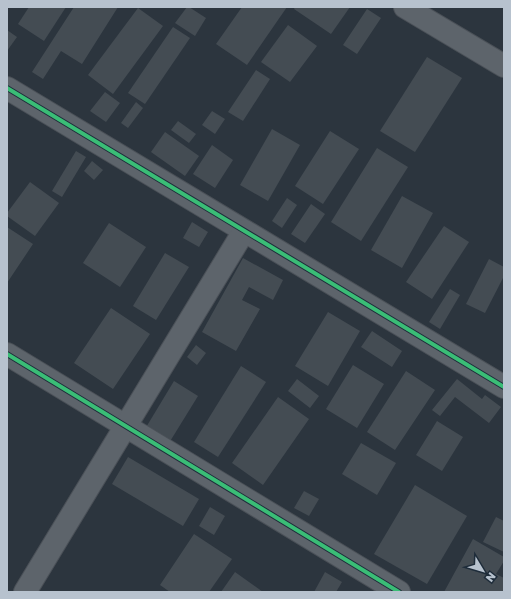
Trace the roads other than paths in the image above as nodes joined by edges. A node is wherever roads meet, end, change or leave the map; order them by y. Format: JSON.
{"nodes":[{"id":1,"x":405,"y":7,"type":"edge"},
{"id":2,"x":504,"y":66,"type":"edge"},
{"id":3,"x":7,"y":88,"type":"edge"},
{"id":4,"x":244,"y":231,"type":"junction"},
{"id":5,"x":7,"y":354,"type":"edge"},
{"id":6,"x":504,"y":387,"type":"edge"},
{"id":7,"x":126,"y":426,"type":"junction"},
{"id":8,"x":25,"y":592,"type":"edge"},
{"id":9,"x":398,"y":592,"type":"edge"}],
"edges":[{"from":1,"to":2,"type":"street"},
{"from":3,"to":4,"type":"street"},
{"from":4,"to":6,"type":"street"},
{"from":4,"to":7,"type":"street"},
{"from":5,"to":7,"type":"street"},
{"from":7,"to":8,"type":"street"},
{"from":7,"to":9,"type":"street"}]}
